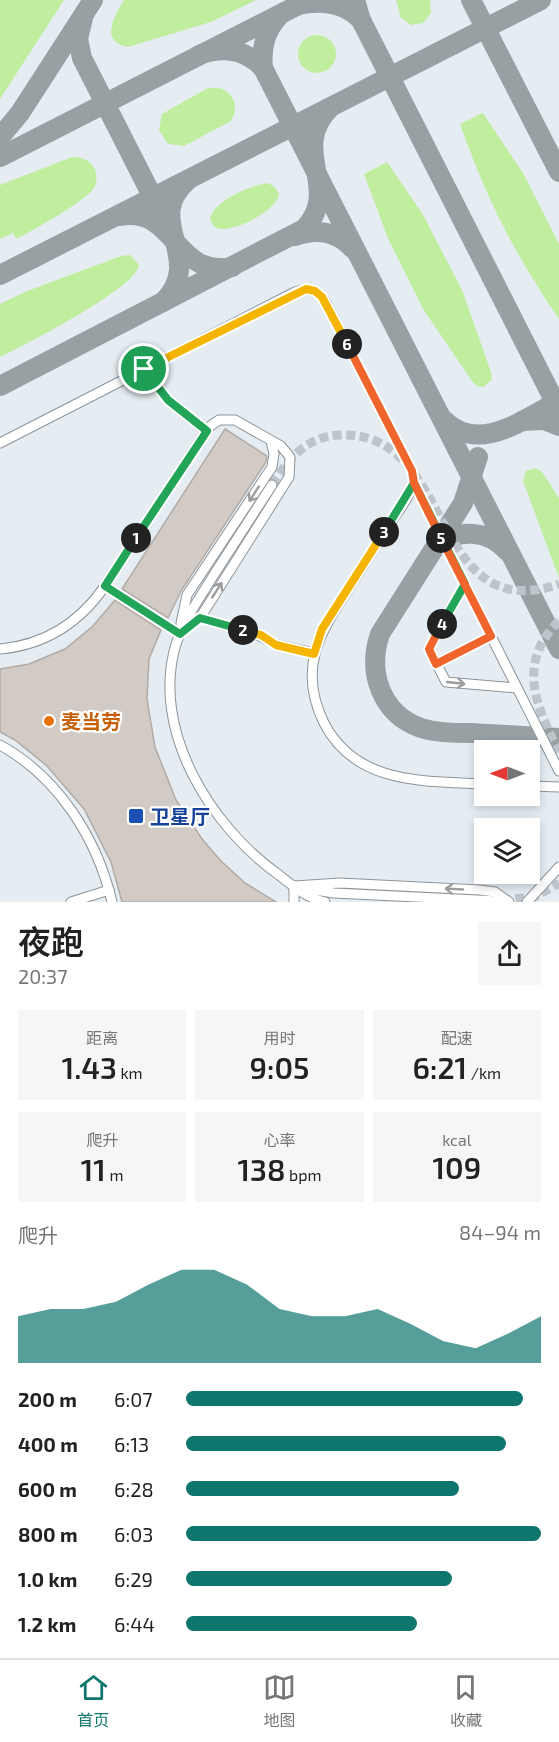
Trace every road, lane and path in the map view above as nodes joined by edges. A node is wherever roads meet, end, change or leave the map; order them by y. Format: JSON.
{"nodes":[{"id":1,"x":144,"y":369,"type":"junction"},
{"id":2,"x":207,"y":431,"type":"junction"},
{"id":3,"x":271,"y":441,"type":"junction"},
{"id":4,"x":0,"y":443,"type":"edge"},
{"id":5,"x":414,"y":483,"type":"junction"},
{"id":6,"x":272,"y":485,"type":"tunnel mouth"},
{"id":7,"x":465,"y":584,"type":"junction"},
{"id":8,"x":105,"y":586,"type":"junction"},
{"id":9,"x":200,"y":618,"type":"junction"},
{"id":10,"x":180,"y":634,"type":"junction"},
{"id":11,"x":491,"y":636,"type":"junction"},
{"id":12,"x":0,"y":649,"type":"edge"},
{"id":13,"x":314,"y":654,"type":"junction"},
{"id":14,"x":436,"y":664,"type":"junction"},
{"id":15,"x":517,"y":688,"type":"junction"},
{"id":16,"x":0,"y":745,"type":"edge"},
{"id":17,"x":559,"y":771,"type":"edge"},
{"id":18,"x":474,"y":783,"type":"edge"},
{"id":19,"x":540,"y":786,"type":"edge"},
{"id":20,"x":559,"y":787,"type":"edge"},
{"id":21,"x":559,"y":867,"type":"edge"},
{"id":22,"x":294,"y":886,"type":"junction"},
{"id":23,"x":109,"y":890,"type":"junction"},
{"id":24,"x":498,"y":901,"type":"edge"},
{"id":25,"x":71,"y":902,"type":"edge"},
{"id":26,"x":112,"y":902,"type":"edge"},
{"id":27,"x":294,"y":902,"type":"edge"},
{"id":28,"x":326,"y":902,"type":"edge"},
{"id":29,"x":509,"y":902,"type":"edge"},
{"id":30,"x":527,"y":902,"type":"edge"}],
"edges":[{"from":1,"to":2,"type":"lane"},
{"from":1,"to":4,"type":"lane"},
{"from":1,"to":5,"type":"lane"},
{"from":2,"to":3,"type":"lane"},
{"from":2,"to":8,"type":"lane"},
{"from":9,"to":3,"type":"lane","one_way":true},
{"from":3,"to":10,"type":"lane","one_way":true},
{"from":5,"to":7,"type":"lane"},
{"from":5,"to":13,"type":"lane"},
{"from":6,"to":10,"type":"lane"},
{"from":7,"to":11,"type":"lane"},
{"from":7,"to":14,"type":"lane"},
{"from":8,"to":10,"type":"lane"},
{"from":8,"to":12,"type":"lane"},
{"from":9,"to":10,"type":"lane"},
{"from":9,"to":13,"type":"lane"},
{"from":10,"to":22,"type":"lane"},
{"from":11,"to":14,"type":"lane"},
{"from":11,"to":15,"type":"lane"},
{"from":13,"to":18,"type":"lane"},
{"from":14,"to":15,"type":"lane","one_way":true},
{"from":15,"to":17,"type":"lane"},
{"from":16,"to":23,"type":"lane"},
{"from":19,"to":20,"type":"lane"},
{"from":21,"to":30,"type":"lane"},
{"from":22,"to":24,"type":"lane"},
{"from":22,"to":27,"type":"lane"},
{"from":22,"to":28,"type":"lane"},
{"from":29,"to":22,"type":"lane","one_way":true},
{"from":23,"to":25,"type":"lane"},
{"from":23,"to":26,"type":"lane"}]}
